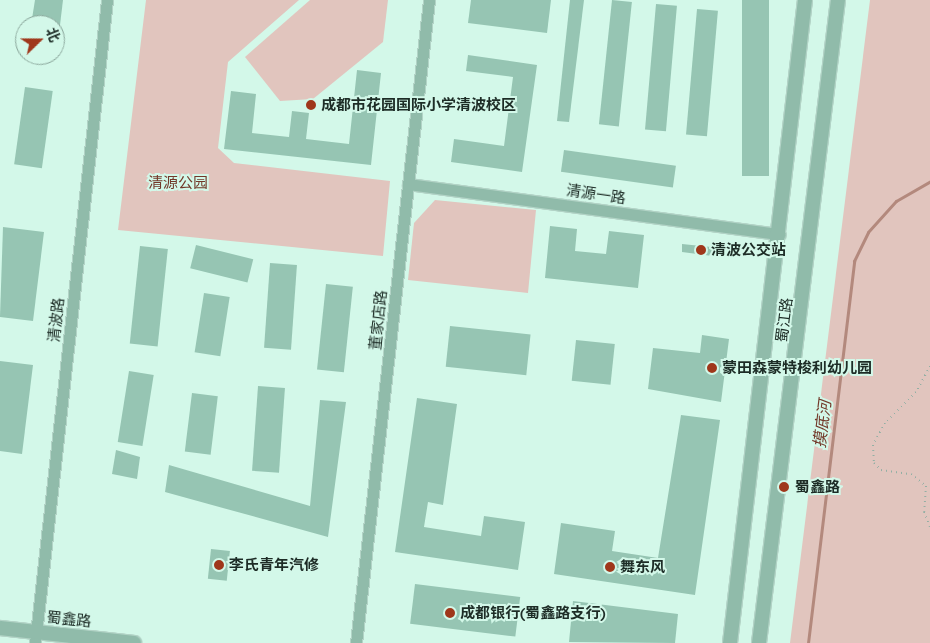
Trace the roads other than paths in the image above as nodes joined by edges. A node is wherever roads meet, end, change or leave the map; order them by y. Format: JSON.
{"nodes":[{"id":1,"x":107,"y":0,"type":"edge"},
{"id":2,"x":428,"y":0,"type":"edge"},
{"id":3,"x":806,"y":0,"type":"edge"},
{"id":4,"x":838,"y":0,"type":"edge"},
{"id":5,"x":408,"y":184,"type":"junction"},
{"id":6,"x":780,"y":234,"type":"junction"},
{"id":7,"x":0,"y":628,"type":"edge"},
{"id":8,"x":35,"y":637,"type":"edge"},
{"id":9,"x":134,"y":643,"type":"edge"},
{"id":10,"x":356,"y":643,"type":"edge"},
{"id":11,"x":730,"y":643,"type":"edge"},
{"id":12,"x":759,"y":643,"type":"edge"}],
"edges":[{"from":1,"to":8,"type":"street","name":"清波路"},
{"from":2,"to":5,"type":"street","name":"董家店路"},
{"from":3,"to":6,"type":"street","name":"蜀江路"},
{"from":4,"to":12,"type":"street","name":"蜀江路"},
{"from":5,"to":6,"type":"street","name":"清源一路"},
{"from":5,"to":10,"type":"street","name":"董家店路"},
{"from":6,"to":11,"type":"street","name":"蜀江路"},
{"from":7,"to":8,"type":"street","name":"蜀鑫路"},
{"from":8,"to":9,"type":"street","name":"蜀鑫路"}]}
